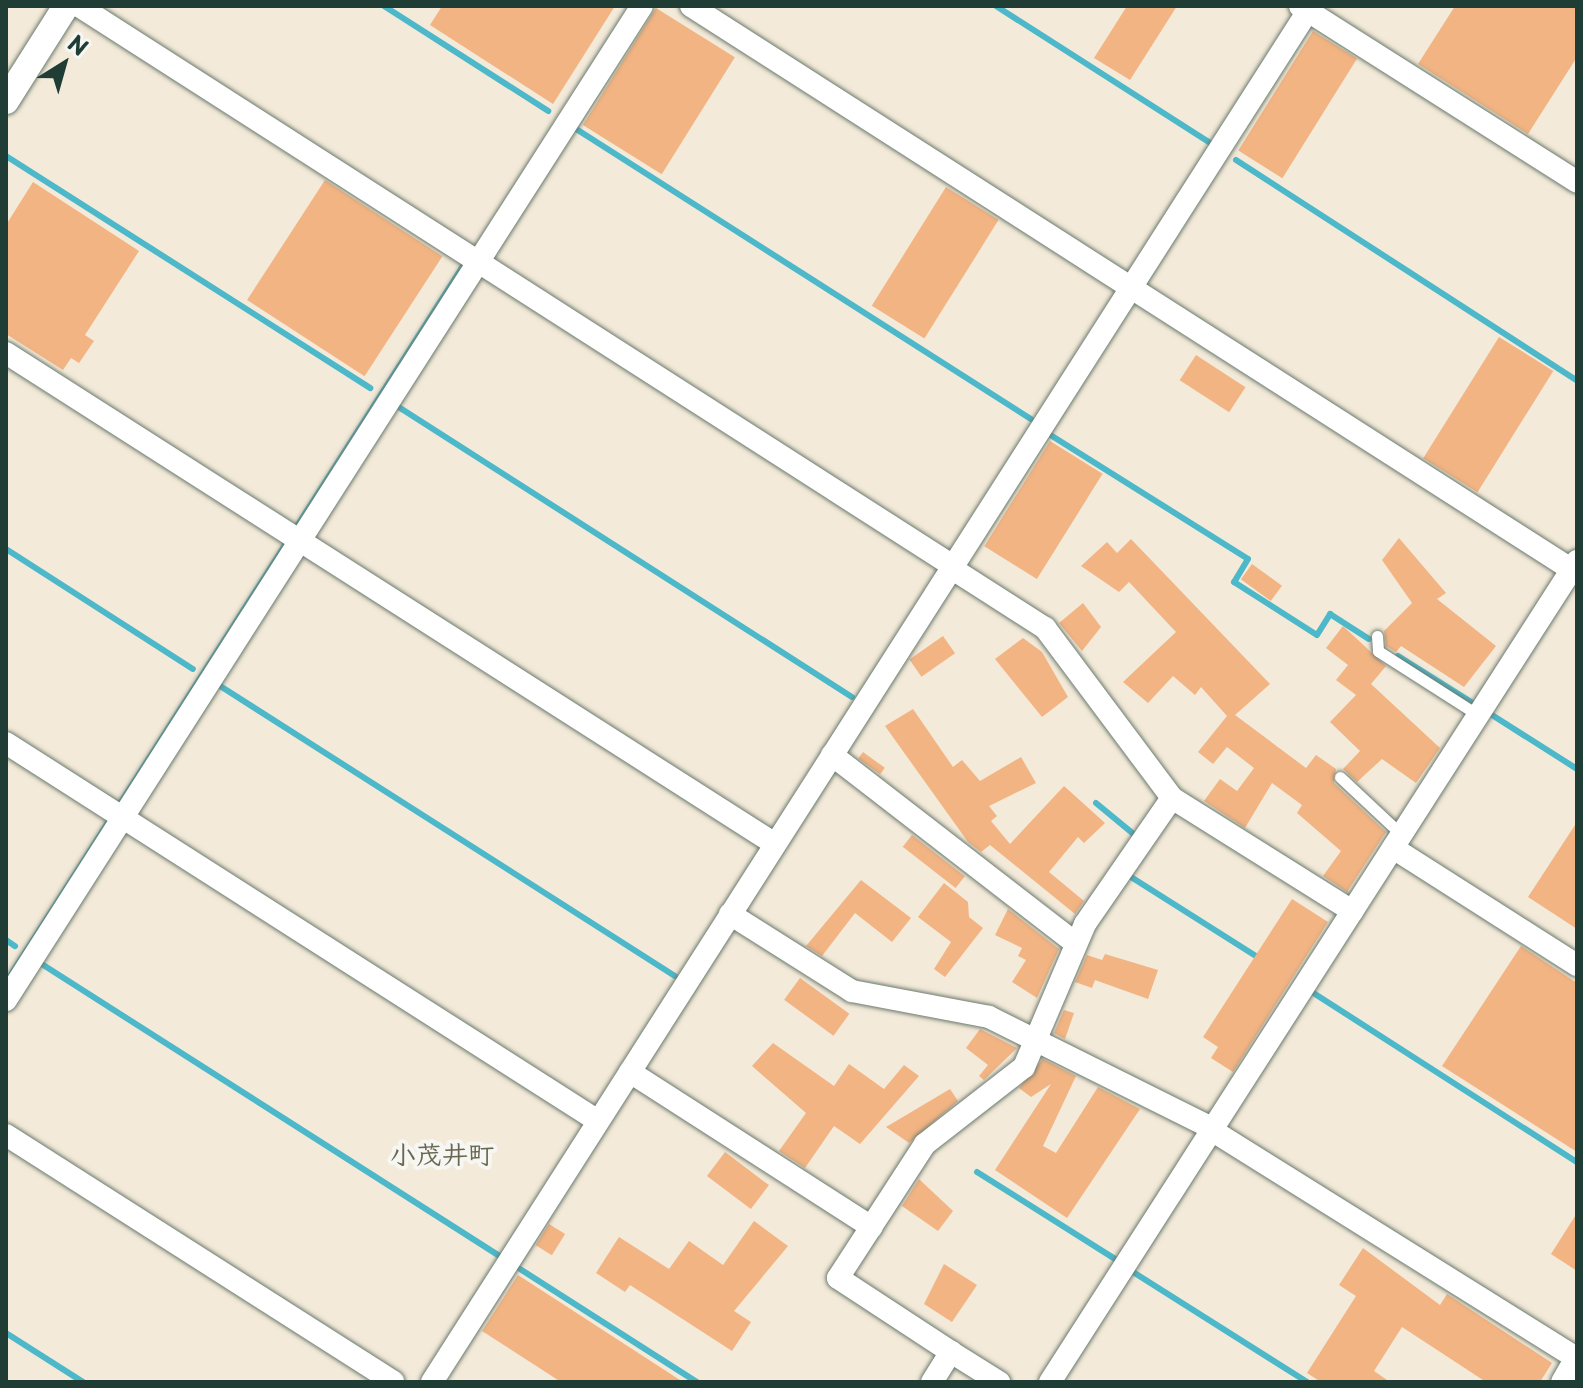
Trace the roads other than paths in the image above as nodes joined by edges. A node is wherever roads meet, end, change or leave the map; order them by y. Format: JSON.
{"nodes":[{"id":1,"x":66,"y":6,"type":"edge"},
{"id":2,"x":79,"y":6,"type":"edge"},
{"id":3,"x":642,"y":6,"type":"edge"},
{"id":4,"x":691,"y":6,"type":"edge"},
{"id":5,"x":1306,"y":8,"type":"edge"},
{"id":6,"x":6,"y":101,"type":"edge"},
{"id":7,"x":1577,"y":182,"type":"edge"},
{"id":8,"x":479,"y":262,"type":"junction"},
{"id":9,"x":1131,"y":288,"type":"junction"},
{"id":10,"x":6,"y":353,"type":"edge"},
{"id":11,"x":294,"y":537,"type":"junction"},
{"id":12,"x":952,"y":567,"type":"junction"},
{"id":13,"x":1575,"y":568,"type":"edge"},
{"id":14,"x":1377,"y":636,"type":"dead end"},
{"id":15,"x":1478,"y":715,"type":"junction"},
{"id":16,"x":6,"y":743,"type":"edge"},
{"id":17,"x":832,"y":755,"type":"junction"},
{"id":18,"x":1340,"y":777,"type":"dead end"},
{"id":19,"x":1172,"y":798,"type":"junction"},
{"id":20,"x":117,"y":815,"type":"junction"},
{"id":21,"x":1397,"y":841,"type":"junction"},
{"id":22,"x":775,"y":844,"type":"junction"},
{"id":23,"x":1352,"y":911,"type":"junction"},
{"id":24,"x":730,"y":914,"type":"junction"},
{"id":25,"x":1075,"y":943,"type":"junction"},
{"id":26,"x":1577,"y":965,"type":"edge"},
{"id":27,"x":6,"y":1000,"type":"edge"},
{"id":28,"x":1040,"y":1042,"type":"junction"},
{"id":29,"x":630,"y":1072,"type":"junction"},
{"id":30,"x":598,"y":1121,"type":"junction"},
{"id":31,"x":1213,"y":1130,"type":"junction"},
{"id":32,"x":6,"y":1135,"type":"edge"},
{"id":33,"x":871,"y":1227,"type":"junction"},
{"id":34,"x":951,"y":1352,"type":"junction"},
{"id":35,"x":1576,"y":1357,"type":"edge"},
{"id":36,"x":393,"y":1382,"type":"edge"},
{"id":37,"x":432,"y":1382,"type":"edge"},
{"id":38,"x":932,"y":1382,"type":"edge"},
{"id":39,"x":999,"y":1382,"type":"edge"},
{"id":40,"x":1050,"y":1382,"type":"edge"},
{"id":41,"x":1562,"y":1382,"type":"edge"}],
"edges":[{"from":1,"to":6,"type":"street"},
{"from":2,"to":8,"type":"street"},
{"from":3,"to":8,"type":"street"},
{"from":4,"to":9,"type":"street"},
{"from":5,"to":7,"type":"street"},
{"from":5,"to":9,"type":"street"},
{"from":8,"to":11,"type":"street"},
{"from":8,"to":12,"type":"street"},
{"from":9,"to":12,"type":"street"},
{"from":9,"to":13,"type":"street"},
{"from":10,"to":11,"type":"street"},
{"from":11,"to":20,"type":"street"},
{"from":11,"to":22,"type":"street"},
{"from":12,"to":17,"type":"street"},
{"from":12,"to":19,"type":"street"},
{"from":13,"to":15,"type":"street"},
{"from":14,"to":15,"type":"lane"},
{"from":15,"to":21,"type":"street"},
{"from":16,"to":20,"type":"street"},
{"from":17,"to":22,"type":"street"},
{"from":17,"to":25,"type":"street"},
{"from":18,"to":21,"type":"lane"},
{"from":19,"to":23,"type":"street"},
{"from":19,"to":25,"type":"street"},
{"from":20,"to":27,"type":"street"},
{"from":20,"to":30,"type":"street"},
{"from":21,"to":23,"type":"street"},
{"from":21,"to":26,"type":"street"},
{"from":22,"to":24,"type":"street"},
{"from":23,"to":31,"type":"street"},
{"from":24,"to":28,"type":"street"},
{"from":24,"to":29,"type":"street"},
{"from":25,"to":28,"type":"street"},
{"from":28,"to":31,"type":"street"},
{"from":28,"to":33,"type":"street"},
{"from":29,"to":30,"type":"street"},
{"from":29,"to":33,"type":"street"},
{"from":30,"to":37,"type":"street"},
{"from":31,"to":35,"type":"street"},
{"from":31,"to":40,"type":"street"},
{"from":32,"to":36,"type":"street"},
{"from":33,"to":34,"type":"street"},
{"from":34,"to":38,"type":"street"},
{"from":34,"to":39,"type":"street"},
{"from":35,"to":41,"type":"street"}]}
